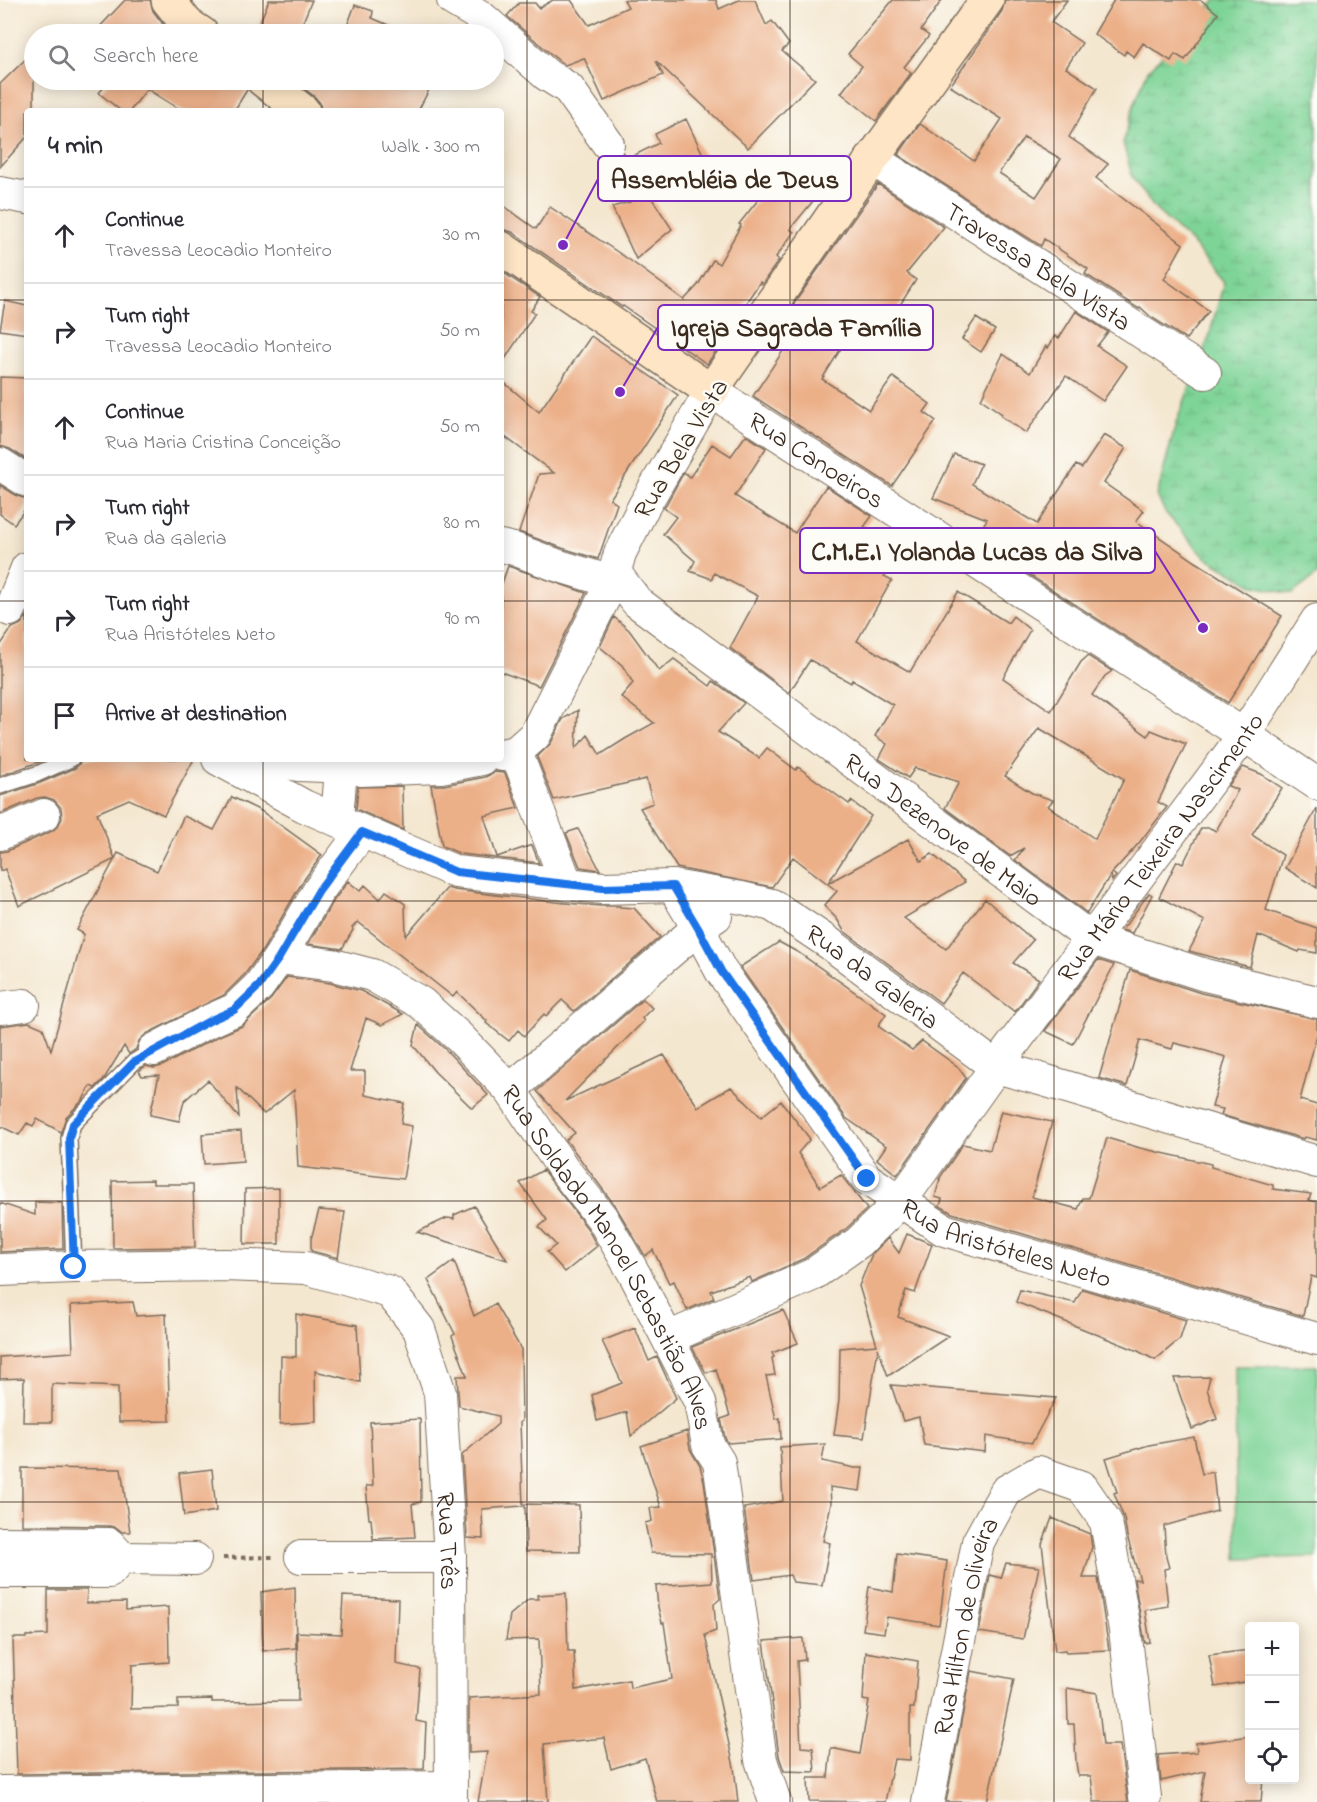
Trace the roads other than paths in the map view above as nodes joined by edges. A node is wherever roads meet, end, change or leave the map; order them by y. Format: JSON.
{"nodes":[{"id":1,"x":168,"y":0,"type":"edge"},
{"id":2,"x":453,"y":0,"type":"edge"},
{"id":3,"x":987,"y":0,"type":"edge"},
{"id":4,"x":491,"y":8,"type":"edge"},
{"id":5,"x":187,"y":24,"type":"edge"},
{"id":6,"x":276,"y":90,"type":"edge"},
{"id":7,"x":299,"y":108,"type":"edge"},
{"id":8,"x":608,"y":144,"type":"dead end"},
{"id":9,"x":872,"y":159,"type":"junction"},
{"id":10,"x":0,"y":193,"type":"edge"},
{"id":11,"x":24,"y":197,"type":"edge"},
{"id":12,"x":504,"y":250,"type":"edge"},
{"id":13,"x":1205,"y":373,"type":"dead end"},
{"id":14,"x":711,"y":391,"type":"junction"},
{"id":15,"x":0,"y":464,"type":"edge"},
{"id":16,"x":24,"y":479,"type":"edge"},
{"id":17,"x":504,"y":547,"type":"edge"},
{"id":18,"x":24,"y":577,"type":"edge"},
{"id":19,"x":614,"y":578,"type":"junction"},
{"id":20,"x":12,"y":611,"type":"edge"},
{"id":21,"x":1317,"y":620,"type":"edge"},
{"id":22,"x":1244,"y":735,"type":"junction"},
{"id":23,"x":508,"y":754,"type":"edge"},
{"id":24,"x":64,"y":762,"type":"edge"},
{"id":25,"x":224,"y":762,"type":"edge"},
{"id":26,"x":281,"y":762,"type":"edge"},
{"id":27,"x":467,"y":762,"type":"edge"},
{"id":28,"x":341,"y":764,"type":"edge"},
{"id":29,"x":1317,"y":784,"type":"edge"},
{"id":30,"x":0,"y":786,"type":"edge"},
{"id":31,"x":44,"y":815,"type":"dead end"},
{"id":32,"x":350,"y":826,"type":"junction"},
{"id":33,"x":0,"y":834,"type":"edge"},
{"id":34,"x":567,"y":885,"type":"junction"},
{"id":35,"x":673,"y":886,"type":"junction"},
{"id":36,"x":742,"y":898,"type":"junction"},
{"id":37,"x":698,"y":928,"type":"junction"},
{"id":38,"x":1092,"y":939,"type":"junction"},
{"id":39,"x":279,"y":958,"type":"junction"},
{"id":40,"x":1317,"y":1002,"type":"edge"},
{"id":41,"x":154,"y":1050,"type":"joint"},
{"id":42,"x":996,"y":1067,"type":"junction"},
{"id":43,"x":510,"y":1090,"type":"junction"},
{"id":44,"x":94,"y":1091,"type":"dead end"},
{"id":45,"x":88,"y":1110,"type":"junction"},
{"id":46,"x":1317,"y":1162,"type":"edge"},
{"id":47,"x":900,"y":1202,"type":"junction"},
{"id":48,"x":74,"y":1267,"type":"junction"},
{"id":49,"x":0,"y":1270,"type":"edge"},
{"id":50,"x":668,"y":1338,"type":"junction"},
{"id":51,"x":1317,"y":1339,"type":"edge"},
{"id":52,"x":0,"y":1543,"type":"edge"},
{"id":53,"x":301,"y":1557,"type":"road end"},
{"id":54,"x":450,"y":1557,"type":"junction"},
{"id":55,"x":122,"y":1558,"type":"junction"},
{"id":56,"x":195,"y":1559,"type":"road end"},
{"id":57,"x":0,"y":1572,"type":"edge"},
{"id":58,"x":0,"y":1792,"type":"edge"},
{"id":59,"x":451,"y":1795,"type":"edge"},
{"id":60,"x":1145,"y":1797,"type":"dead end"},
{"id":61,"x":775,"y":1802,"type":"edge"},
{"id":62,"x":928,"y":1802,"type":"edge"}],
"edges":[{"from":1,"to":5,"type":"street"},
{"from":2,"to":4,"type":"street"},
{"from":3,"to":9,"type":"street","name":"Rua Bela Vista"},
{"from":4,"to":8,"type":"street"},
{"from":6,"to":7,"type":"street"},
{"from":9,"to":13,"type":"street","name":"Travessa Bela Vista"},
{"from":9,"to":14,"type":"street","name":"Rua Bela Vista"},
{"from":10,"to":11,"type":"street"},
{"from":12,"to":14,"type":"street","name":"Rua Canoeiros"},
{"from":14,"to":19,"type":"street","name":"Rua Bela Vista"},
{"from":14,"to":22,"type":"street","name":"Rua Canoeiros"},
{"from":15,"to":16,"type":"street"},
{"from":17,"to":19,"type":"street"},
{"from":18,"to":20,"type":"street"},
{"from":19,"to":23,"type":"street","name":"Rua Bela Vista"},
{"from":19,"to":38,"type":"street","name":"Rua Dezenove de Maio"},
{"from":21,"to":22,"type":"street","name":"Rua Mário Teixeira Nascimento"},
{"from":22,"to":29,"type":"street","name":"Rua Canoeiros"},
{"from":22,"to":38,"type":"street","name":"Rua Mário Teixeira Nascimento"},
{"from":23,"to":34,"type":"street"},
{"from":24,"to":30,"type":"lane"},
{"from":25,"to":32,"type":"street","name":"Rua da Galeria"},
{"from":26,"to":28,"type":"street"},
{"from":27,"to":28,"type":"street"},
{"from":28,"to":32,"type":"street"},
{"from":31,"to":33,"type":"street"},
{"from":32,"to":34,"type":"street","name":"Rua da Galeria"},
{"from":32,"to":39,"type":"street"},
{"from":34,"to":35,"type":"street","name":"Rua da Galeria"},
{"from":35,"to":36,"type":"street","name":"Rua da Galeria"},
{"from":35,"to":37,"type":"street","name":"Rua Aristóteles Neto"},
{"from":36,"to":37,"type":"street"},
{"from":36,"to":42,"type":"street","name":"Rua da Galeria"},
{"from":37,"to":43,"type":"street"},
{"from":37,"to":47,"type":"street","name":"Rua Aristóteles Neto"},
{"from":38,"to":40,"type":"street","name":"Rua Dezenove de Maio"},
{"from":38,"to":42,"type":"street","name":"Rua Mário Teixeira Nascimento"},
{"from":39,"to":41,"type":"street"},
{"from":39,"to":43,"type":"street","name":"Rua Soldado Manoel Sebastião Alves"},
{"from":41,"to":45,"type":"lane"},
{"from":42,"to":46,"type":"street"},
{"from":42,"to":47,"type":"street","name":"Rua Mário Teixeira Nascimento"},
{"from":43,"to":50,"type":"street","name":"Rua Soldado Manoel Sebastião Alves"},
{"from":44,"to":45,"type":"lane"},
{"from":45,"to":48,"type":"lane"},
{"from":47,"to":50,"type":"street","name":"Rua Mário Teixeira Nascimento"},
{"from":47,"to":51,"type":"street","name":"Rua Aristóteles Neto"},
{"from":48,"to":49,"type":"street"},
{"from":48,"to":54,"type":"street","name":"Rua Três"},
{"from":50,"to":61,"type":"street","name":"Rua Soldado Manoel Sebastião Alves"},
{"from":52,"to":55,"type":"street"},
{"from":53,"to":54,"type":"street"},
{"from":54,"to":59,"type":"street","name":"Rua Três"},
{"from":55,"to":56,"type":"street"},
{"from":55,"to":57,"type":"street"},
{"from":58,"to":59,"type":"street"},
{"from":60,"to":62,"type":"street","name":"Rua Hilton de Oliveira"}]}
